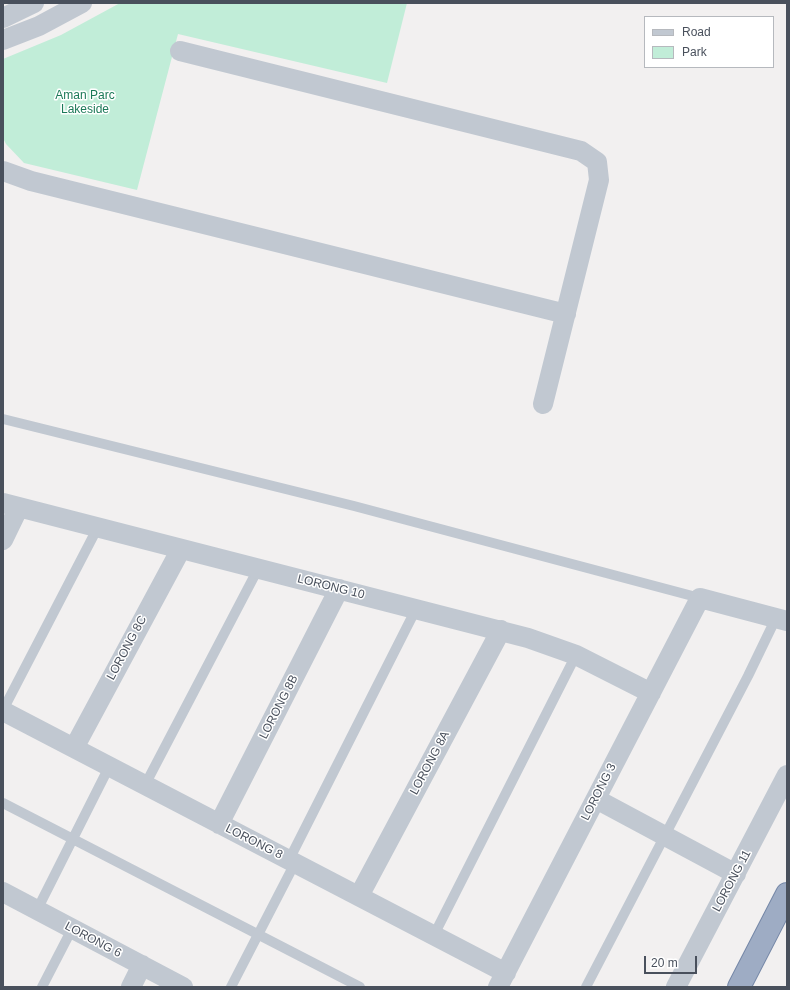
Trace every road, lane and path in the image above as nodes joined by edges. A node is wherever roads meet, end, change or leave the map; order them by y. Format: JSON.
{"nodes":[{"id":1,"x":34,"y":3,"type":"edge"},
{"id":2,"x":82,"y":3,"type":"edge"},
{"id":3,"x":3,"y":18,"type":"edge"},
{"id":4,"x":3,"y":40,"type":"edge"},
{"id":5,"x":180,"y":51,"type":"dead end"},
{"id":6,"x":3,"y":171,"type":"edge"},
{"id":7,"x":566,"y":314,"type":"junction"},
{"id":8,"x":543,"y":404,"type":"dead end"},
{"id":9,"x":3,"y":419,"type":"edge"},
{"id":10,"x":11,"y":505,"type":"edge"},
{"id":11,"x":98,"y":527,"type":"junction"},
{"id":12,"x":3,"y":540,"type":"edge"},
{"id":13,"x":180,"y":549,"type":"junction"},
{"id":14,"x":258,"y":569,"type":"junction"},
{"id":15,"x":339,"y":590,"type":"junction"},
{"id":16,"x":700,"y":598,"type":"junction"},
{"id":17,"x":416,"y":609,"type":"junction"},
{"id":18,"x":782,"y":620,"type":"edge"},
{"id":19,"x":501,"y":630,"type":"junction"},
{"id":20,"x":576,"y":655,"type":"junction"},
{"id":21,"x":651,"y":693,"type":"junction"},
{"id":22,"x":3,"y":711,"type":"edge"},
{"id":23,"x":74,"y":748,"type":"junction"},
{"id":24,"x":110,"y":767,"type":"junction"},
{"id":25,"x":787,"y":775,"type":"edge"},
{"id":26,"x":145,"y":785,"type":"junction"},
{"id":27,"x":596,"y":799,"type":"junction"},
{"id":28,"x":3,"y":803,"type":"edge"},
{"id":29,"x":219,"y":824,"type":"junction"},
{"id":30,"x":663,"y":836,"type":"junction"},
{"id":31,"x":73,"y":838,"type":"junction"},
{"id":32,"x":292,"y":861,"type":"junction"},
{"id":33,"x":736,"y":874,"type":"junction"},
{"id":34,"x":3,"y":892,"type":"edge"},
{"id":35,"x":787,"y":894,"type":"edge"},
{"id":36,"x":359,"y":896,"type":"junction"},
{"id":37,"x":37,"y":910,"type":"junction"},
{"id":38,"x":72,"y":929,"type":"junction"},
{"id":39,"x":258,"y":934,"type":"junction"},
{"id":40,"x":434,"y":936,"type":"junction"},
{"id":41,"x":142,"y":966,"type":"junction"},
{"id":42,"x":502,"y":980,"type":"edge"},
{"id":43,"x":42,"y":987,"type":"edge"},
{"id":44,"x":131,"y":987,"type":"edge"},
{"id":45,"x":183,"y":987,"type":"edge"},
{"id":46,"x":231,"y":987,"type":"edge"},
{"id":47,"x":360,"y":987,"type":"edge"},
{"id":48,"x":586,"y":987,"type":"edge"},
{"id":49,"x":676,"y":987,"type":"edge"},
{"id":50,"x":739,"y":987,"type":"edge"}],
"edges":[{"from":1,"to":3,"type":"street"},
{"from":2,"to":4,"type":"street"},
{"from":5,"to":7,"type":"street"},
{"from":6,"to":7,"type":"street"},
{"from":7,"to":8,"type":"street"},
{"from":9,"to":16,"type":"lane"},
{"from":10,"to":11,"type":"street","name":"LORONG 10"},
{"from":10,"to":12,"type":"street"},
{"from":11,"to":13,"type":"street","name":"LORONG 10"},
{"from":11,"to":22,"type":"lane"},
{"from":13,"to":14,"type":"street","name":"LORONG 10"},
{"from":13,"to":23,"type":"street","name":"LORONG 8C"},
{"from":14,"to":15,"type":"street","name":"LORONG 10"},
{"from":14,"to":26,"type":"lane"},
{"from":15,"to":17,"type":"street","name":"LORONG 10"},
{"from":15,"to":29,"type":"street","name":"LORONG 8B"},
{"from":16,"to":18,"type":"street"},
{"from":16,"to":21,"type":"street","name":"LORONG 3"},
{"from":17,"to":19,"type":"street","name":"LORONG 10"},
{"from":17,"to":32,"type":"lane"},
{"from":18,"to":30,"type":"lane"},
{"from":19,"to":20,"type":"street","name":"LORONG 10"},
{"from":19,"to":36,"type":"street","name":"LORONG 8A"},
{"from":20,"to":21,"type":"street","name":"LORONG 10"},
{"from":20,"to":40,"type":"lane"},
{"from":21,"to":27,"type":"street","name":"LORONG 3"},
{"from":22,"to":23,"type":"street","name":"LORONG 8"},
{"from":23,"to":24,"type":"street","name":"LORONG 8"},
{"from":24,"to":26,"type":"street","name":"LORONG 8"},
{"from":24,"to":31,"type":"lane"},
{"from":25,"to":33,"type":"street","name":"LORONG 11"},
{"from":26,"to":29,"type":"street","name":"LORONG 8"},
{"from":27,"to":30,"type":"street"},
{"from":27,"to":42,"type":"street","name":"LORONG 3"},
{"from":28,"to":31,"type":"lane"},
{"from":29,"to":32,"type":"street","name":"LORONG 8"},
{"from":30,"to":33,"type":"street"},
{"from":30,"to":48,"type":"lane"},
{"from":31,"to":37,"type":"lane"},
{"from":31,"to":39,"type":"lane"},
{"from":32,"to":36,"type":"street","name":"LORONG 8"},
{"from":32,"to":39,"type":"lane"},
{"from":33,"to":49,"type":"street","name":"LORONG 11"},
{"from":34,"to":37,"type":"street","name":"LORONG 6"},
{"from":35,"to":50,"type":"highway"},
{"from":36,"to":40,"type":"street","name":"LORONG 8"},
{"from":37,"to":38,"type":"street","name":"LORONG 6"},
{"from":38,"to":41,"type":"street","name":"LORONG 6"},
{"from":38,"to":43,"type":"lane"},
{"from":39,"to":46,"type":"lane"},
{"from":39,"to":47,"type":"lane"},
{"from":40,"to":42,"type":"street","name":"LORONG 8"},
{"from":41,"to":44,"type":"street"},
{"from":41,"to":45,"type":"street","name":"LORONG 6"}]}
